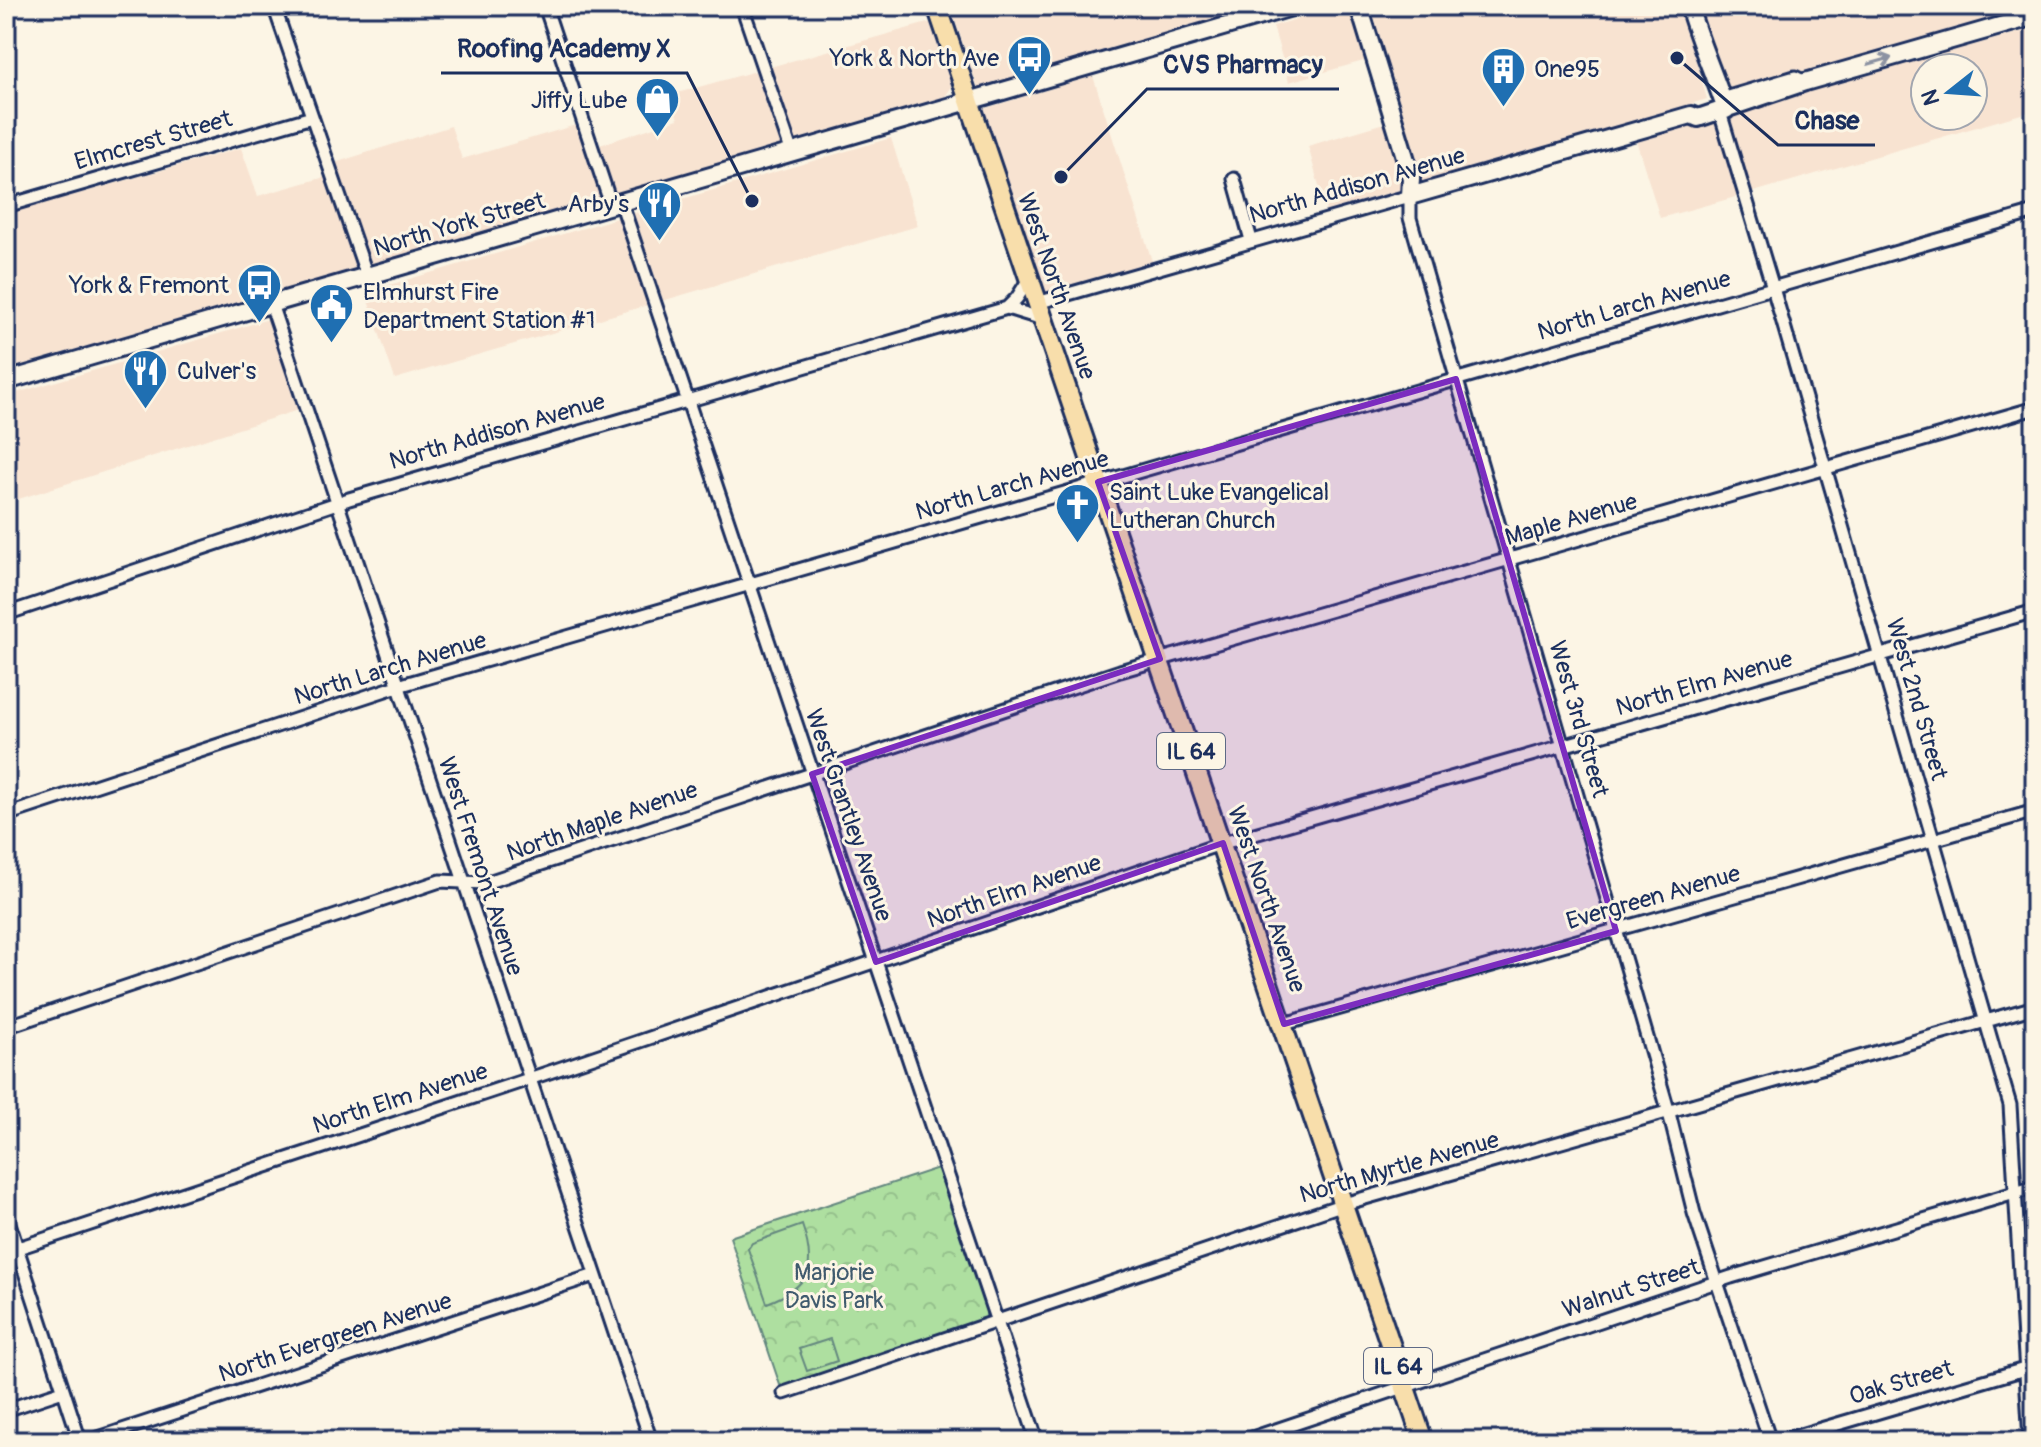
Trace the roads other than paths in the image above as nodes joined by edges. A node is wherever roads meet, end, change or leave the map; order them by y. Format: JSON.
{"nodes":[{"id":1,"x":274,"y":6,"type":"edge"},
{"id":2,"x":545,"y":6,"type":"edge"},
{"id":3,"x":742,"y":6,"type":"edge"},
{"id":4,"x":937,"y":6,"type":"edge"},
{"id":5,"x":1295,"y":6,"type":"edge"},
{"id":6,"x":1359,"y":6,"type":"edge"},
{"id":7,"x":1689,"y":6,"type":"edge"},
{"id":8,"x":2034,"y":16,"type":"edge"},
{"id":9,"x":969,"y":101,"type":"junction"},
{"id":10,"x":1721,"y":106,"type":"junction"},
{"id":11,"x":312,"y":117,"type":"junction"},
{"id":12,"x":792,"y":153,"type":"junction"},
{"id":13,"x":1234,"y":179,"type":"dead end"},
{"id":14,"x":1410,"y":196,"type":"junction"},
{"id":15,"x":616,"y":204,"type":"junction"},
{"id":16,"x":6,"y":206,"type":"edge"},
{"id":17,"x":2035,"y":212,"type":"edge"},
{"id":18,"x":1251,"y":240,"type":"junction"},
{"id":19,"x":367,"y":276,"type":"junction"},
{"id":20,"x":1029,"y":279,"type":"junction"},
{"id":21,"x":1773,"y":288,"type":"junction"},
{"id":22,"x":271,"y":304,"type":"junction"},
{"id":23,"x":1007,"y":308,"type":"junction"},
{"id":24,"x":1040,"y":311,"type":"junction"},
{"id":25,"x":1456,"y":379,"type":"junction"},
{"id":26,"x":6,"y":381,"type":"edge"},
{"id":27,"x":687,"y":400,"type":"junction"},
{"id":28,"x":2035,"y":408,"type":"edge"},
{"id":29,"x":1826,"y":468,"type":"junction"},
{"id":30,"x":1098,"y":482,"type":"junction"},
{"id":31,"x":337,"y":503,"type":"junction"},
{"id":32,"x":1508,"y":560,"type":"junction"},
{"id":33,"x":748,"y":584,"type":"junction"},
{"id":34,"x":2035,"y":611,"type":"edge"},
{"id":35,"x":6,"y":614,"type":"edge"},
{"id":36,"x":1880,"y":656,"type":"junction"},
{"id":37,"x":1160,"y":659,"type":"junction"},
{"id":38,"x":1120,"y":671,"type":"joint"},
{"id":39,"x":398,"y":686,"type":"junction"},
{"id":40,"x":1562,"y":746,"type":"junction"},
{"id":41,"x":812,"y":774,"type":"junction"},
{"id":42,"x":2035,"y":811,"type":"edge"},
{"id":43,"x":6,"y":815,"type":"edge"},
{"id":44,"x":1933,"y":840,"type":"junction"},
{"id":45,"x":1223,"y":843,"type":"junction"},
{"id":46,"x":464,"y":882,"type":"junction"},
{"id":47,"x":1616,"y":931,"type":"junction"},
{"id":48,"x":876,"y":962,"type":"junction"},
{"id":49,"x":2035,"y":1007,"type":"edge"},
{"id":50,"x":1986,"y":1021,"type":"junction"},
{"id":51,"x":1284,"y":1024,"type":"junction"},
{"id":52,"x":6,"y":1027,"type":"edge"},
{"id":53,"x":529,"y":1079,"type":"junction"},
{"id":54,"x":1669,"y":1113,"type":"junction"},
{"id":55,"x":2035,"y":1187,"type":"edge"},
{"id":56,"x":2016,"y":1193,"type":"junction"},
{"id":57,"x":1344,"y":1204,"type":"junction"},
{"id":58,"x":6,"y":1214,"type":"edge"},
{"id":59,"x":8,"y":1228,"type":"edge"},
{"id":60,"x":18,"y":1248,"type":"junction"},
{"id":61,"x":595,"y":1275,"type":"junction"},
{"id":62,"x":1716,"y":1283,"type":"junction"},
{"id":63,"x":996,"y":1323,"type":"junction"},
{"id":64,"x":2030,"y":1367,"type":"edge"},
{"id":65,"x":1405,"y":1386,"type":"junction"},
{"id":66,"x":63,"y":1391,"type":"junction"},
{"id":67,"x":784,"y":1393,"type":"dead end"},
{"id":68,"x":6,"y":1410,"type":"edge"},
{"id":69,"x":80,"y":1441,"type":"edge"},
{"id":70,"x":89,"y":1441,"type":"edge"},
{"id":71,"x":651,"y":1441,"type":"edge"},
{"id":72,"x":1037,"y":1441,"type":"edge"},
{"id":73,"x":1243,"y":1441,"type":"edge"},
{"id":74,"x":1423,"y":1441,"type":"edge"},
{"id":75,"x":1770,"y":1441,"type":"edge"},
{"id":76,"x":1780,"y":1441,"type":"edge"},
{"id":77,"x":2030,"y":1441,"type":"edge"}],
"edges":[{"from":1,"to":11,"type":"street"},
{"from":2,"to":15,"type":"street","name":"West Grantley Avenue"},
{"from":3,"to":12,"type":"street"},
{"from":4,"to":9,"type":"main road","number":"IL 64"},
{"from":5,"to":9,"type":"main road","name":"North York Street"},
{"from":6,"to":14,"type":"main road","name":"West 3rd Street"},
{"from":7,"to":10,"type":"main road","name":"West 2nd Street"},
{"from":10,"to":8,"type":"main road","name":"North Addison Avenue","one_way":true},
{"from":9,"to":12,"type":"main road","name":"North York Street"},
{"from":9,"to":20,"type":"main road","name":"West North Avenue","number":"IL 64"},
{"from":10,"to":14,"type":"main road","name":"North Addison Avenue"},
{"from":10,"to":21,"type":"street","name":"West 2nd Street"},
{"from":11,"to":16,"type":"street","name":"Elmcrest Street"},
{"from":11,"to":19,"type":"street"},
{"from":12,"to":15,"type":"main road","name":"North York Street"},
{"from":13,"to":18,"type":"street"},
{"from":14,"to":18,"type":"street","name":"North Addison Avenue"},
{"from":14,"to":25,"type":"street","name":"West 3rd Street"},
{"from":15,"to":19,"type":"main road","name":"North York Street"},
{"from":15,"to":27,"type":"street","name":"West Grantley Avenue"},
{"from":17,"to":21,"type":"street","name":"North Larch Avenue"},
{"from":18,"to":24,"type":"street","name":"North Addison Avenue"},
{"from":19,"to":22,"type":"main road","name":"North York Street"},
{"from":20,"to":23,"type":"street"},
{"from":20,"to":24,"type":"main road","name":"West North Avenue","number":"IL 64"},
{"from":21,"to":25,"type":"street","name":"North Larch Avenue"},
{"from":21,"to":29,"type":"street","name":"West 2nd Street"},
{"from":22,"to":26,"type":"main road","name":"North York Street"},
{"from":22,"to":31,"type":"street","name":"West Fremont Avenue"},
{"from":23,"to":24,"type":"street"},
{"from":23,"to":27,"type":"street","name":"North Addison Avenue"},
{"from":24,"to":30,"type":"main road","name":"West North Avenue","number":"IL 64"},
{"from":25,"to":30,"type":"street","name":"North Larch Avenue"},
{"from":25,"to":32,"type":"street","name":"West 3rd Street"},
{"from":27,"to":31,"type":"street","name":"North Addison Avenue"},
{"from":27,"to":33,"type":"street","name":"West Grantley Avenue"},
{"from":28,"to":29,"type":"street","name":"Maple Avenue"},
{"from":29,"to":32,"type":"street","name":"Maple Avenue"},
{"from":29,"to":36,"type":"street","name":"West 2nd Street"},
{"from":30,"to":33,"type":"street","name":"North Larch Avenue"},
{"from":30,"to":37,"type":"main road","name":"West North Avenue","number":"IL 64"},
{"from":31,"to":35,"type":"street","name":"North Addison Avenue"},
{"from":31,"to":39,"type":"street","name":"West Fremont Avenue"},
{"from":32,"to":37,"type":"street","name":"Maple Avenue"},
{"from":32,"to":40,"type":"street","name":"West 3rd Street"},
{"from":33,"to":39,"type":"street","name":"North Larch Avenue"},
{"from":33,"to":41,"type":"street","name":"West Grantley Avenue"},
{"from":34,"to":36,"type":"street","name":"North Elm Avenue"},
{"from":36,"to":40,"type":"street","name":"North Elm Avenue"},
{"from":36,"to":44,"type":"street","name":"West 2nd Street"},
{"from":37,"to":38,"type":"street","name":"Maple Avenue"},
{"from":37,"to":45,"type":"main road","name":"West North Avenue","number":"IL 64"},
{"from":38,"to":41,"type":"street","name":"North Maple Avenue"},
{"from":39,"to":43,"type":"street","name":"North Larch Avenue"},
{"from":39,"to":46,"type":"street","name":"West Fremont Avenue"},
{"from":40,"to":45,"type":"street","name":"North Elm Avenue"},
{"from":40,"to":47,"type":"street","name":"West 3rd Street"},
{"from":41,"to":46,"type":"street","name":"North Maple Avenue"},
{"from":41,"to":48,"type":"street","name":"West Grantley Avenue"},
{"from":42,"to":44,"type":"street","name":"Evergreen Avenue"},
{"from":44,"to":47,"type":"street","name":"Evergreen Avenue"},
{"from":44,"to":50,"type":"street","name":"West 2nd Street"},
{"from":45,"to":48,"type":"street","name":"North Elm Avenue"},
{"from":45,"to":51,"type":"main road","name":"West North Avenue","number":"IL 64"},
{"from":46,"to":52,"type":"street","name":"North Maple Avenue"},
{"from":46,"to":53,"type":"street","name":"West Fremont Avenue"},
{"from":47,"to":51,"type":"street","name":"Evergreen Avenue"},
{"from":47,"to":54,"type":"street","name":"West 3rd Street"},
{"from":48,"to":53,"type":"street","name":"North Elm Avenue"},
{"from":48,"to":63,"type":"street","name":"West Grantley Avenue"},
{"from":49,"to":50,"type":"street","name":"North Myrtle Avenue"},
{"from":50,"to":54,"type":"street","name":"North Myrtle Avenue"},
{"from":50,"to":56,"type":"street","name":"West 2nd Street"},
{"from":51,"to":57,"type":"main road","name":"West North Avenue","number":"IL 64"},
{"from":53,"to":60,"type":"street","name":"North Elm Avenue"},
{"from":53,"to":61,"type":"street","name":"West Fremont Avenue"},
{"from":54,"to":57,"type":"street","name":"North Myrtle Avenue"},
{"from":54,"to":62,"type":"street","name":"West 3rd Street"},
{"from":55,"to":56,"type":"street","name":"Walnut Street"},
{"from":56,"to":62,"type":"street","name":"Walnut Street"},
{"from":56,"to":64,"type":"street","name":"West 2nd Street"},
{"from":57,"to":63,"type":"street","name":"North Myrtle Avenue"},
{"from":57,"to":65,"type":"main road","name":"West North Avenue","number":"IL 64"},
{"from":58,"to":59,"type":"street"},
{"from":59,"to":60,"type":"street"},
{"from":60,"to":66,"type":"street"},
{"from":61,"to":70,"type":"street","name":"North Evergreen Avenue"},
{"from":61,"to":71,"type":"street","name":"West Fremont Avenue"},
{"from":62,"to":65,"type":"street","name":"Walnut Street"},
{"from":62,"to":75,"type":"street","name":"West 3rd Street"},
{"from":63,"to":67,"type":"street","name":"North Myrtle Avenue"},
{"from":63,"to":72,"type":"street","name":"West Grantley Avenue"},
{"from":64,"to":76,"type":"street","name":"Oak Street"},
{"from":64,"to":77,"type":"street","name":"West 2nd Street"},
{"from":65,"to":73,"type":"street","name":"Walnut Street"},
{"from":65,"to":74,"type":"main road","name":"West North Avenue","number":"IL 64"},
{"from":66,"to":68,"type":"street"},
{"from":66,"to":69,"type":"street"}]}
